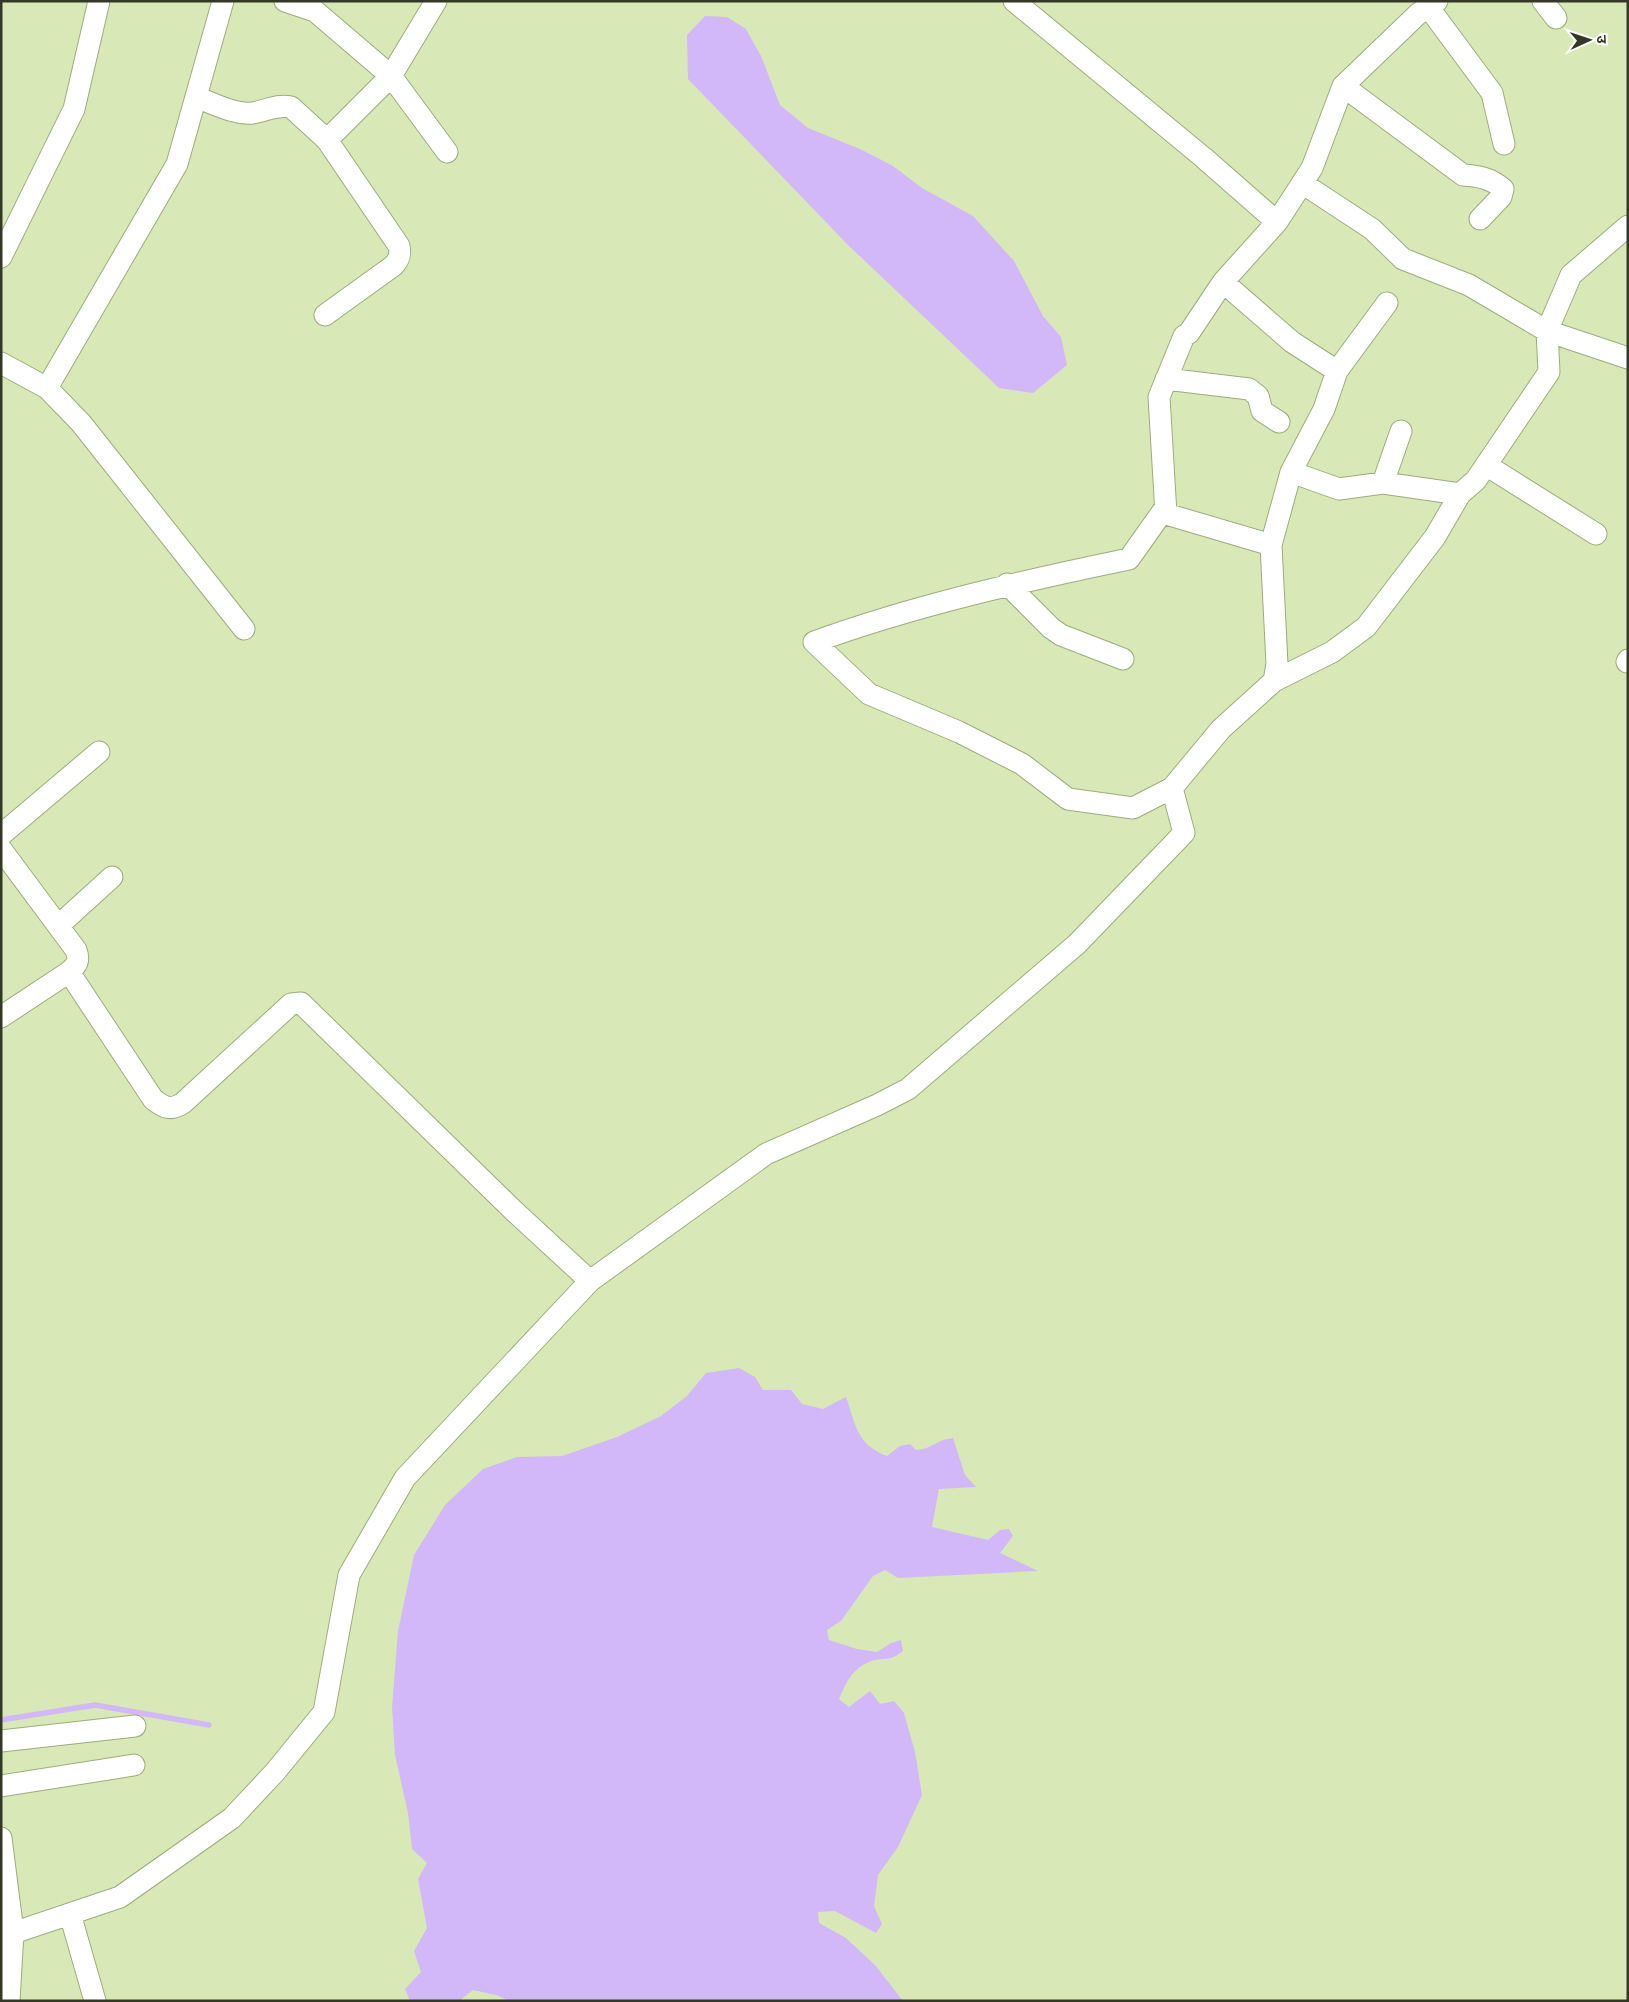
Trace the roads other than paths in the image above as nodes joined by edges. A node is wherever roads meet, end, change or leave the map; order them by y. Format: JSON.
{"nodes":[{"id":1,"x":99,"y":1,"type":"edge"},
{"id":2,"x":223,"y":1,"type":"edge"},
{"id":3,"x":285,"y":1,"type":"edge"},
{"id":4,"x":436,"y":1,"type":"edge"},
{"id":5,"x":1014,"y":1,"type":"edge"},
{"id":6,"x":1543,"y":1,"type":"edge"},
{"id":7,"x":1433,"y":4,"type":"edge"},
{"id":8,"x":1556,"y":18,"type":"dead end"},
{"id":9,"x":391,"y":76,"type":"junction"},
{"id":10,"x":1343,"y":86,"type":"junction"},
{"id":11,"x":196,"y":97,"type":"junction"},
{"id":12,"x":327,"y":140,"type":"junction"},
{"id":13,"x":1504,"y":144,"type":"dead end"},
{"id":14,"x":447,"y":152,"type":"dead end"},
{"id":15,"x":1302,"y":183,"type":"junction"},
{"id":16,"x":1480,"y":219,"type":"dead end"},
{"id":17,"x":1277,"y":222,"type":"junction"},
{"id":18,"x":1628,"y":226,"type":"edge"},
{"id":19,"x":1,"y":257,"type":"edge"},
{"id":20,"x":1223,"y":282,"type":"junction"},
{"id":21,"x":1387,"y":303,"type":"dead end"},
{"id":22,"x":325,"y":315,"type":"dead end"},
{"id":23,"x":1547,"y":331,"type":"junction"},
{"id":24,"x":1628,"y":358,"type":"edge"},
{"id":25,"x":1,"y":363,"type":"edge"},
{"id":26,"x":1337,"y":371,"type":"junction"},
{"id":27,"x":1166,"y":379,"type":"junction"},
{"id":28,"x":47,"y":388,"type":"junction"},
{"id":29,"x":1279,"y":422,"type":"dead end"},
{"id":30,"x":1401,"y":431,"type":"dead end"},
{"id":31,"x":1486,"y":464,"type":"junction"},
{"id":32,"x":1291,"y":472,"type":"junction"},
{"id":33,"x":1383,"y":483,"type":"junction"},
{"id":34,"x":1460,"y":494,"type":"junction"},
{"id":35,"x":1165,"y":508,"type":"junction"},
{"id":36,"x":1596,"y":534,"type":"dead end"},
{"id":37,"x":1271,"y":545,"type":"junction"},
{"id":38,"x":1007,"y":584,"type":"junction"},
{"id":39,"x":244,"y":629,"type":"dead end"},
{"id":40,"x":1123,"y":659,"type":"dead end"},
{"id":41,"x":1274,"y":681,"type":"junction"},
{"id":42,"x":99,"y":752,"type":"dead end"},
{"id":43,"x":1172,"y":788,"type":"junction"},
{"id":44,"x":1,"y":835,"type":"edge"},
{"id":45,"x":1,"y":849,"type":"edge"},
{"id":46,"x":112,"y":877,"type":"dead end"},
{"id":47,"x":58,"y":926,"type":"junction"},
{"id":48,"x":69,"y":972,"type":"junction"},
{"id":49,"x":1,"y":1017,"type":"edge"},
{"id":50,"x":590,"y":1282,"type":"junction"},
{"id":51,"x":135,"y":1726,"type":"dead end"},
{"id":52,"x":1,"y":1741,"type":"edge"},
{"id":53,"x":134,"y":1765,"type":"dead end"},
{"id":54,"x":1,"y":1786,"type":"edge"},
{"id":55,"x":1,"y":1838,"type":"edge"},
{"id":56,"x":70,"y":1914,"type":"junction"},
{"id":57,"x":7,"y":1935,"type":"edge"},
{"id":58,"x":8,"y":2001,"type":"edge"},
{"id":59,"x":95,"y":2001,"type":"edge"}],
"edges":[{"from":1,"to":19,"type":"street"},
{"from":2,"to":11,"type":"street"},
{"from":3,"to":9,"type":"street"},
{"from":4,"to":9,"type":"street"},
{"from":5,"to":17,"type":"street"},
{"from":6,"to":8,"type":"street"},
{"from":7,"to":10,"type":"street"},
{"from":7,"to":13,"type":"street"},
{"from":9,"to":12,"type":"street"},
{"from":9,"to":14,"type":"street"},
{"from":10,"to":15,"type":"street"},
{"from":10,"to":16,"type":"street"},
{"from":11,"to":12,"type":"street"},
{"from":11,"to":28,"type":"street"},
{"from":12,"to":22,"type":"street"},
{"from":15,"to":17,"type":"street"},
{"from":15,"to":23,"type":"street"},
{"from":17,"to":20,"type":"street"},
{"from":18,"to":23,"type":"street"},
{"from":20,"to":26,"type":"street"},
{"from":20,"to":27,"type":"street"},
{"from":21,"to":26,"type":"street"},
{"from":23,"to":24,"type":"street"},
{"from":23,"to":31,"type":"street"},
{"from":25,"to":28,"type":"street"},
{"from":26,"to":32,"type":"street"},
{"from":27,"to":29,"type":"street"},
{"from":27,"to":35,"type":"street"},
{"from":28,"to":39,"type":"street"},
{"from":30,"to":33,"type":"street"},
{"from":31,"to":34,"type":"street"},
{"from":31,"to":36,"type":"street"},
{"from":32,"to":33,"type":"street"},
{"from":32,"to":37,"type":"street"},
{"from":33,"to":34,"type":"street"},
{"from":34,"to":41,"type":"street"},
{"from":35,"to":37,"type":"street"},
{"from":35,"to":38,"type":"street"},
{"from":37,"to":41,"type":"street"},
{"from":38,"to":40,"type":"street"},
{"from":38,"to":43,"type":"street"},
{"from":41,"to":43,"type":"street"},
{"from":42,"to":44,"type":"street"},
{"from":43,"to":50,"type":"street"},
{"from":45,"to":47,"type":"street"},
{"from":46,"to":47,"type":"street"},
{"from":47,"to":48,"type":"street"},
{"from":48,"to":49,"type":"street"},
{"from":48,"to":50,"type":"street"},
{"from":50,"to":56,"type":"street"},
{"from":51,"to":52,"type":"street"},
{"from":53,"to":54,"type":"street"},
{"from":55,"to":57,"type":"street"},
{"from":56,"to":57,"type":"street"},
{"from":56,"to":59,"type":"street"},
{"from":57,"to":58,"type":"street"}]}
